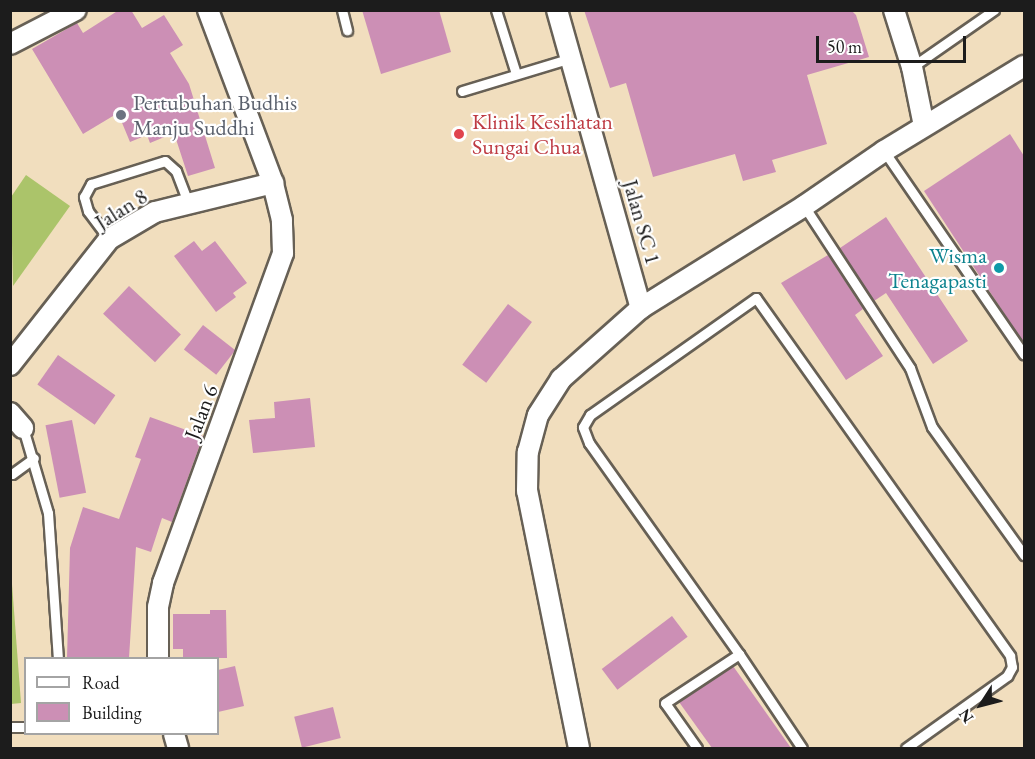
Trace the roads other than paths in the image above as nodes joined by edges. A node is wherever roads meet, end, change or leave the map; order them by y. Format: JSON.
{"nodes":[{"id":1,"x":76,"y":10,"type":"edge"},
{"id":2,"x":208,"y":10,"type":"edge"},
{"id":3,"x":342,"y":10,"type":"edge"},
{"id":4,"x":496,"y":10,"type":"edge"},
{"id":5,"x":557,"y":10,"type":"edge"},
{"id":6,"x":894,"y":10,"type":"edge"},
{"id":7,"x":994,"y":10,"type":"edge"},
{"id":8,"x":347,"y":30,"type":"dead end"},
{"id":9,"x":10,"y":44,"type":"edge"},
{"id":10,"x":571,"y":58,"type":"junction"},
{"id":11,"x":1024,"y":66,"type":"edge"},
{"id":12,"x":912,"y":68,"type":"junction"},
{"id":13,"x":516,"y":74,"type":"junction"},
{"id":14,"x":462,"y":91,"type":"dead end"},
{"id":15,"x":924,"y":126,"type":"junction"},
{"id":16,"x":884,"y":151,"type":"junction"},
{"id":17,"x":273,"y":183,"type":"junction"},
{"id":18,"x":188,"y":202,"type":"junction"},
{"id":19,"x":804,"y":206,"type":"junction"},
{"id":20,"x":109,"y":239,"type":"junction"},
{"id":21,"x":641,"y":308,"type":"junction"},
{"id":22,"x":1024,"y":355,"type":"edge"},
{"id":23,"x":10,"y":365,"type":"edge"},
{"id":24,"x":17,"y":421,"type":"edge"},
{"id":25,"x":34,"y":458,"type":"junction"},
{"id":26,"x":12,"y":474,"type":"dead end"},
{"id":27,"x":1024,"y":555,"type":"edge"},
{"id":28,"x":739,"y":654,"type":"junction"},
{"id":29,"x":58,"y":657,"type":"edge"},
{"id":30,"x":158,"y":657,"type":"edge"},
{"id":31,"x":579,"y":748,"type":"edge"},
{"id":32,"x":698,"y":748,"type":"edge"},
{"id":33,"x":802,"y":748,"type":"edge"},
{"id":34,"x":906,"y":748,"type":"edge"}],
"edges":[{"from":1,"to":9,"type":"street"},
{"from":2,"to":17,"type":"street","name":"Jalan 6"},
{"from":3,"to":8,"type":"lane"},
{"from":4,"to":13,"type":"lane"},
{"from":5,"to":10,"type":"street","name":"Jalan SC 1"},
{"from":6,"to":12,"type":"street"},
{"from":7,"to":12,"type":"lane"},
{"from":10,"to":13,"type":"lane"},
{"from":10,"to":21,"type":"street","name":"Jalan SC 1"},
{"from":11,"to":15,"type":"street"},
{"from":12,"to":15,"type":"street"},
{"from":13,"to":14,"type":"lane"},
{"from":15,"to":16,"type":"street"},
{"from":16,"to":19,"type":"street"},
{"from":16,"to":22,"type":"lane"},
{"from":17,"to":18,"type":"street","name":"Jalan 8"},
{"from":17,"to":30,"type":"street","name":"Jalan 6"},
{"from":18,"to":20,"type":"street","name":"Jalan 8"},
{"from":18,"to":20,"type":"lane"},
{"from":19,"to":21,"type":"street"},
{"from":19,"to":27,"type":"lane"},
{"from":20,"to":23,"type":"street","name":"Jalan 8"},
{"from":21,"to":31,"type":"street"},
{"from":24,"to":25,"type":"lane"},
{"from":25,"to":26,"type":"lane"},
{"from":25,"to":29,"type":"lane"},
{"from":28,"to":32,"type":"lane"},
{"from":28,"to":33,"type":"lane"},
{"from":28,"to":34,"type":"lane"}]}
